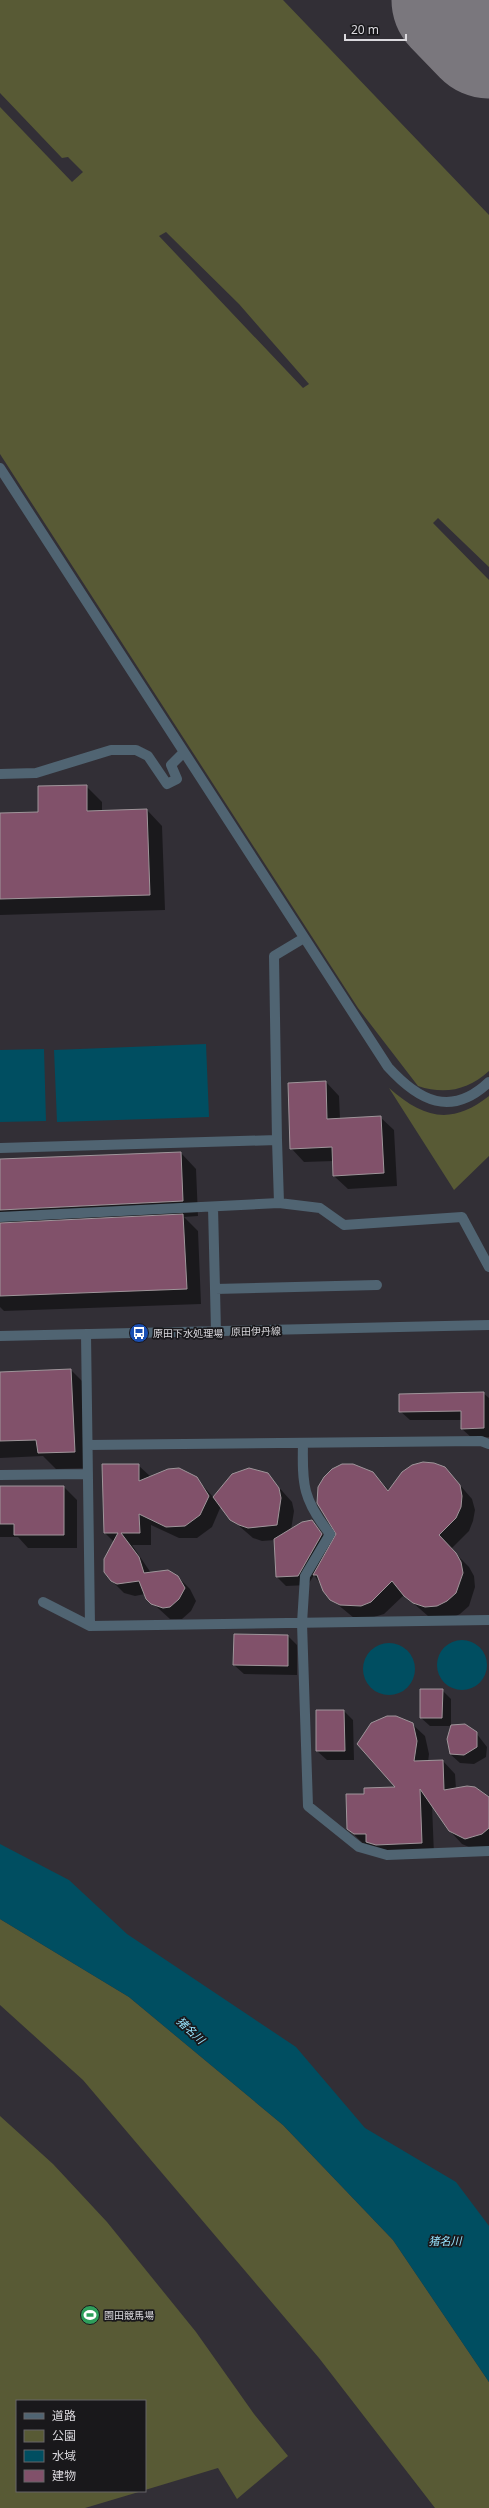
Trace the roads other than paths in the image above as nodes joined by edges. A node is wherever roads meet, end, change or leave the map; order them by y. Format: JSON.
{"nodes":[{"id":1,"x":0,"y":468,"type":"edge"},
{"id":2,"x":184,"y":752,"type":"junction"},
{"id":3,"x":0,"y":774,"type":"edge"},
{"id":4,"x":304,"y":938,"type":"junction"},
{"id":5,"x":489,"y":1082,"type":"edge"},
{"id":6,"x":277,"y":1140,"type":"junction"},
{"id":7,"x":0,"y":1148,"type":"edge"},
{"id":8,"x":278,"y":1203,"type":"junction"},
{"id":9,"x":213,"y":1207,"type":"junction"},
{"id":10,"x":0,"y":1217,"type":"edge"},
{"id":11,"x":489,"y":1267,"type":"edge"},
{"id":12,"x":376,"y":1285,"type":"dead end"},
{"id":13,"x":215,"y":1289,"type":"junction"},
{"id":14,"x":489,"y":1325,"type":"edge"},
{"id":15,"x":216,"y":1332,"type":"junction"},
{"id":16,"x":86,"y":1334,"type":"junction"},
{"id":17,"x":0,"y":1336,"type":"edge"},
{"id":18,"x":488,"y":1442,"type":"edge"},
{"id":19,"x":303,"y":1443,"type":"junction"},
{"id":20,"x":88,"y":1446,"type":"junction"},
{"id":21,"x":88,"y":1474,"type":"junction"},
{"id":22,"x":0,"y":1475,"type":"edge"},
{"id":23,"x":43,"y":1602,"type":"dead end"},
{"id":24,"x":489,"y":1620,"type":"edge"},
{"id":25,"x":302,"y":1623,"type":"junction"},
{"id":26,"x":90,"y":1626,"type":"junction"},
{"id":27,"x":489,"y":1851,"type":"edge"}],
"edges":[{"from":1,"to":2,"type":"street"},
{"from":2,"to":3,"type":"street"},
{"from":2,"to":4,"type":"street"},
{"from":4,"to":5,"type":"street"},
{"from":4,"to":6,"type":"street"},
{"from":6,"to":7,"type":"street"},
{"from":6,"to":8,"type":"street"},
{"from":8,"to":9,"type":"street"},
{"from":8,"to":11,"type":"street"},
{"from":9,"to":10,"type":"street"},
{"from":9,"to":13,"type":"street"},
{"from":12,"to":13,"type":"street"},
{"from":13,"to":15,"type":"street"},
{"from":14,"to":15,"type":"street","name":"原田伊丹線"},
{"from":15,"to":16,"type":"street","name":"原田伊丹線"},
{"from":16,"to":17,"type":"street","name":"原田伊丹線"},
{"from":16,"to":20,"type":"street"},
{"from":18,"to":19,"type":"street"},
{"from":19,"to":20,"type":"street"},
{"from":19,"to":25,"type":"street"},
{"from":20,"to":21,"type":"street"},
{"from":21,"to":22,"type":"street"},
{"from":21,"to":26,"type":"street"},
{"from":23,"to":26,"type":"street"},
{"from":24,"to":25,"type":"street"},
{"from":25,"to":26,"type":"street"},
{"from":25,"to":27,"type":"street"}]}
